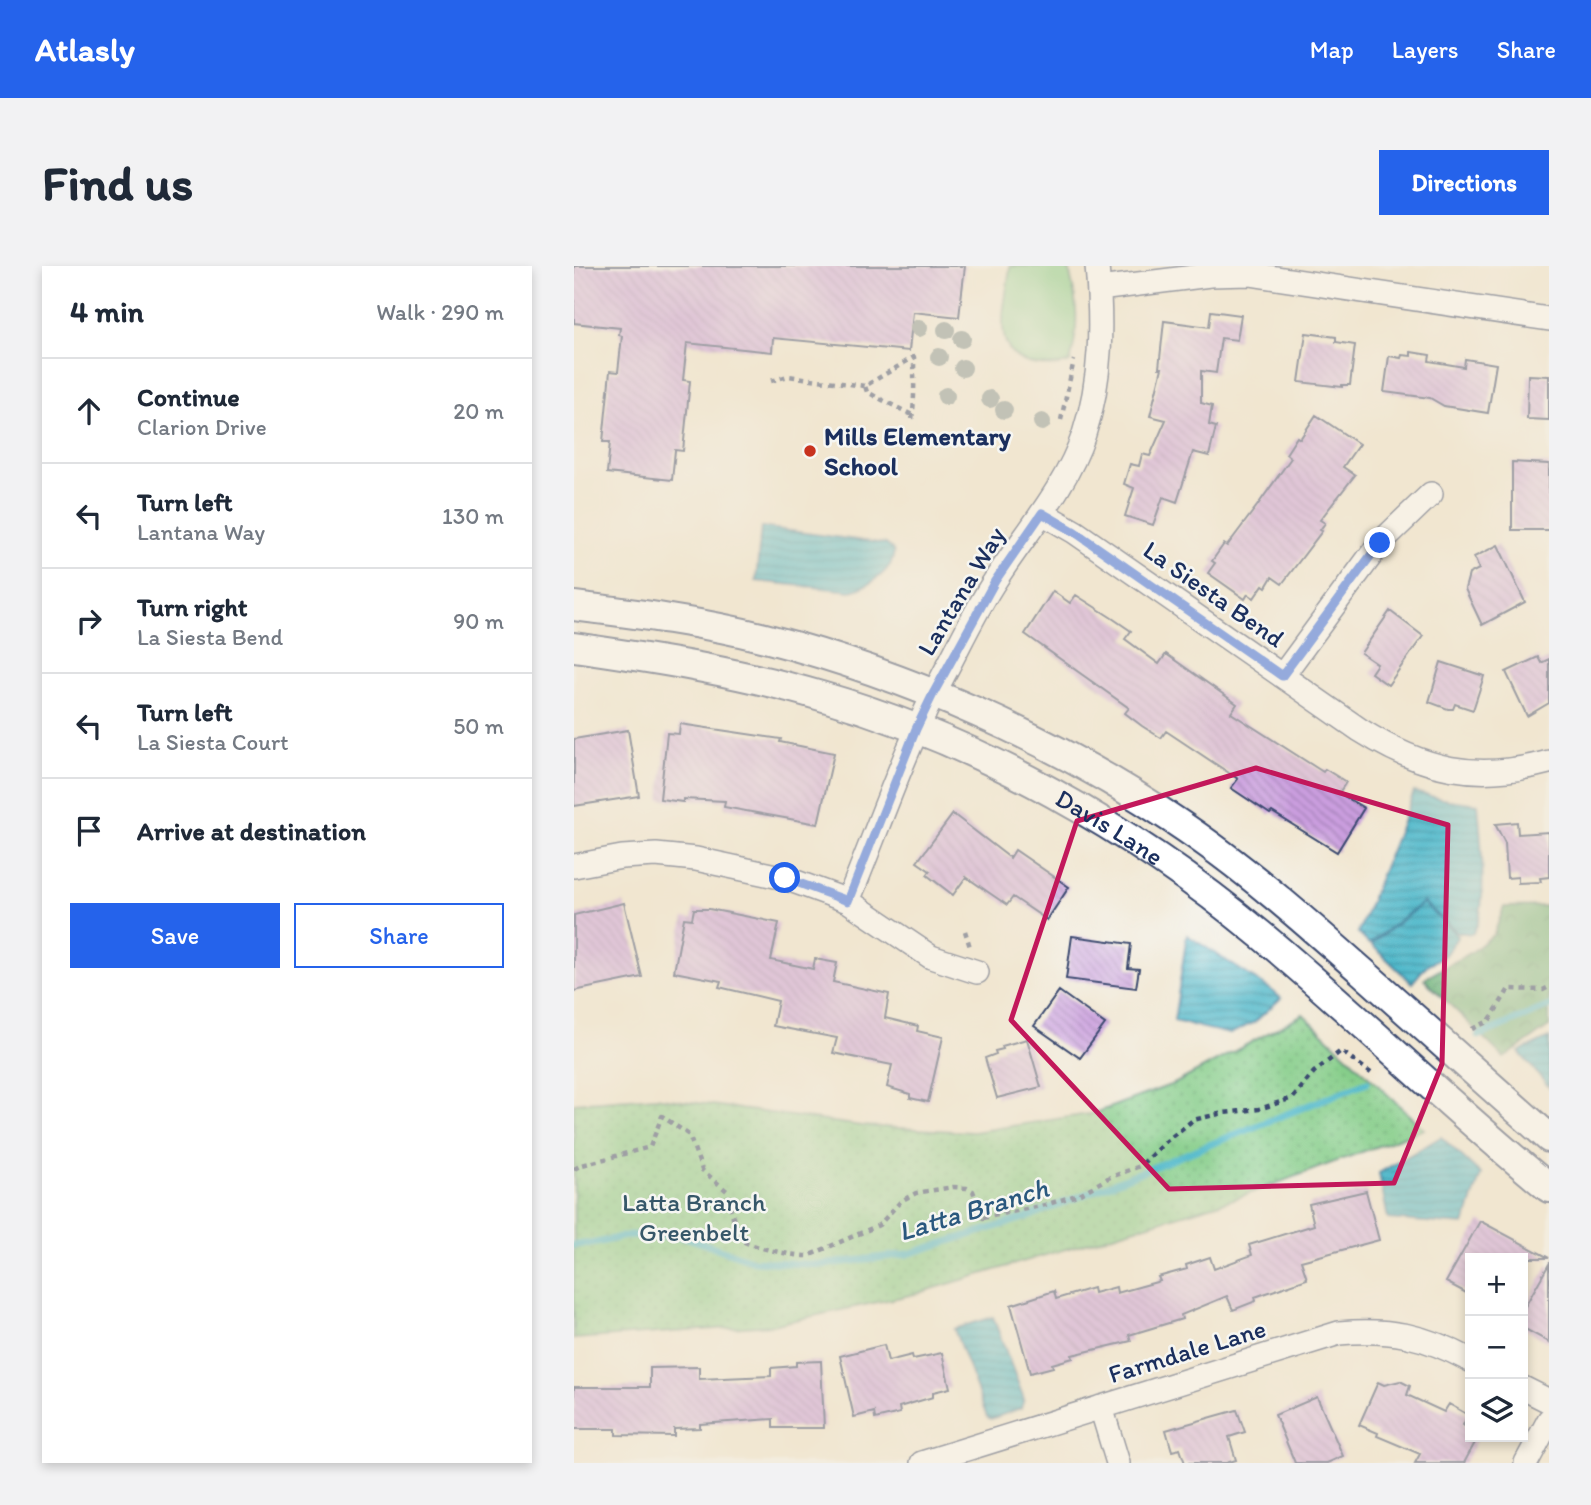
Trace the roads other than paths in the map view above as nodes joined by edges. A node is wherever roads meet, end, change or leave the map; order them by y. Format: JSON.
{"nodes":[{"id":1,"x":1097,"y":266,"type":"edge"},
{"id":2,"x":1099,"y":289,"type":"junction"},
{"id":3,"x":1549,"y":319,"type":"edge"},
{"id":4,"x":1431,"y":494,"type":"dead end"},
{"id":5,"x":1042,"y":513,"type":"junction"},
{"id":6,"x":574,"y":606,"type":"edge"},
{"id":7,"x":574,"y":647,"type":"edge"},
{"id":8,"x":1282,"y":676,"type":"junction"},
{"id":9,"x":933,"y":694,"type":"junction"},
{"id":10,"x":916,"y":729,"type":"junction"},
{"id":11,"x":1549,"y":762,"type":"edge"},
{"id":12,"x":574,"y":866,"type":"edge"},
{"id":13,"x":848,"y":901,"type":"junction"},
{"id":14,"x":977,"y":972,"type":"dead end"},
{"id":15,"x":1549,"y":1138,"type":"edge"},
{"id":16,"x":1549,"y":1188,"type":"edge"},
{"id":17,"x":1465,"y":1358,"type":"edge"},
{"id":18,"x":1528,"y":1390,"type":"edge"},
{"id":19,"x":1549,"y":1401,"type":"edge"},
{"id":20,"x":1101,"y":1407,"type":"junction"},
{"id":21,"x":1549,"y":1420,"type":"edge"},
{"id":22,"x":922,"y":1463,"type":"edge"},
{"id":23,"x":1118,"y":1463,"type":"edge"},
{"id":24,"x":1526,"y":1463,"type":"edge"}],
"edges":[{"from":1,"to":2,"type":"street","name":"Lantana Way"},
{"from":2,"to":3,"type":"street"},
{"from":2,"to":5,"type":"street","name":"Lantana Way"},
{"from":4,"to":8,"type":"street"},
{"from":5,"to":8,"type":"street","name":"La Siesta Bend"},
{"from":5,"to":9,"type":"street","name":"Lantana Way"},
{"from":6,"to":9,"type":"street","name":"Davis Lane"},
{"from":7,"to":10,"type":"street","name":"Davis Lane"},
{"from":8,"to":11,"type":"street","name":"La Siesta Bend"},
{"from":9,"to":10,"type":"street","name":"Lantana Way"},
{"from":9,"to":15,"type":"street","name":"Davis Lane"},
{"from":10,"to":13,"type":"street","name":"Lantana Way"},
{"from":10,"to":16,"type":"street","name":"Davis Lane"},
{"from":12,"to":13,"type":"street"},
{"from":13,"to":14,"type":"street"},
{"from":17,"to":20,"type":"street","name":"Farmdale Lane"},
{"from":18,"to":19,"type":"street"},
{"from":20,"to":22,"type":"street","name":"Farmdale Lane"},
{"from":20,"to":23,"type":"street"},
{"from":21,"to":24,"type":"street"}]}
